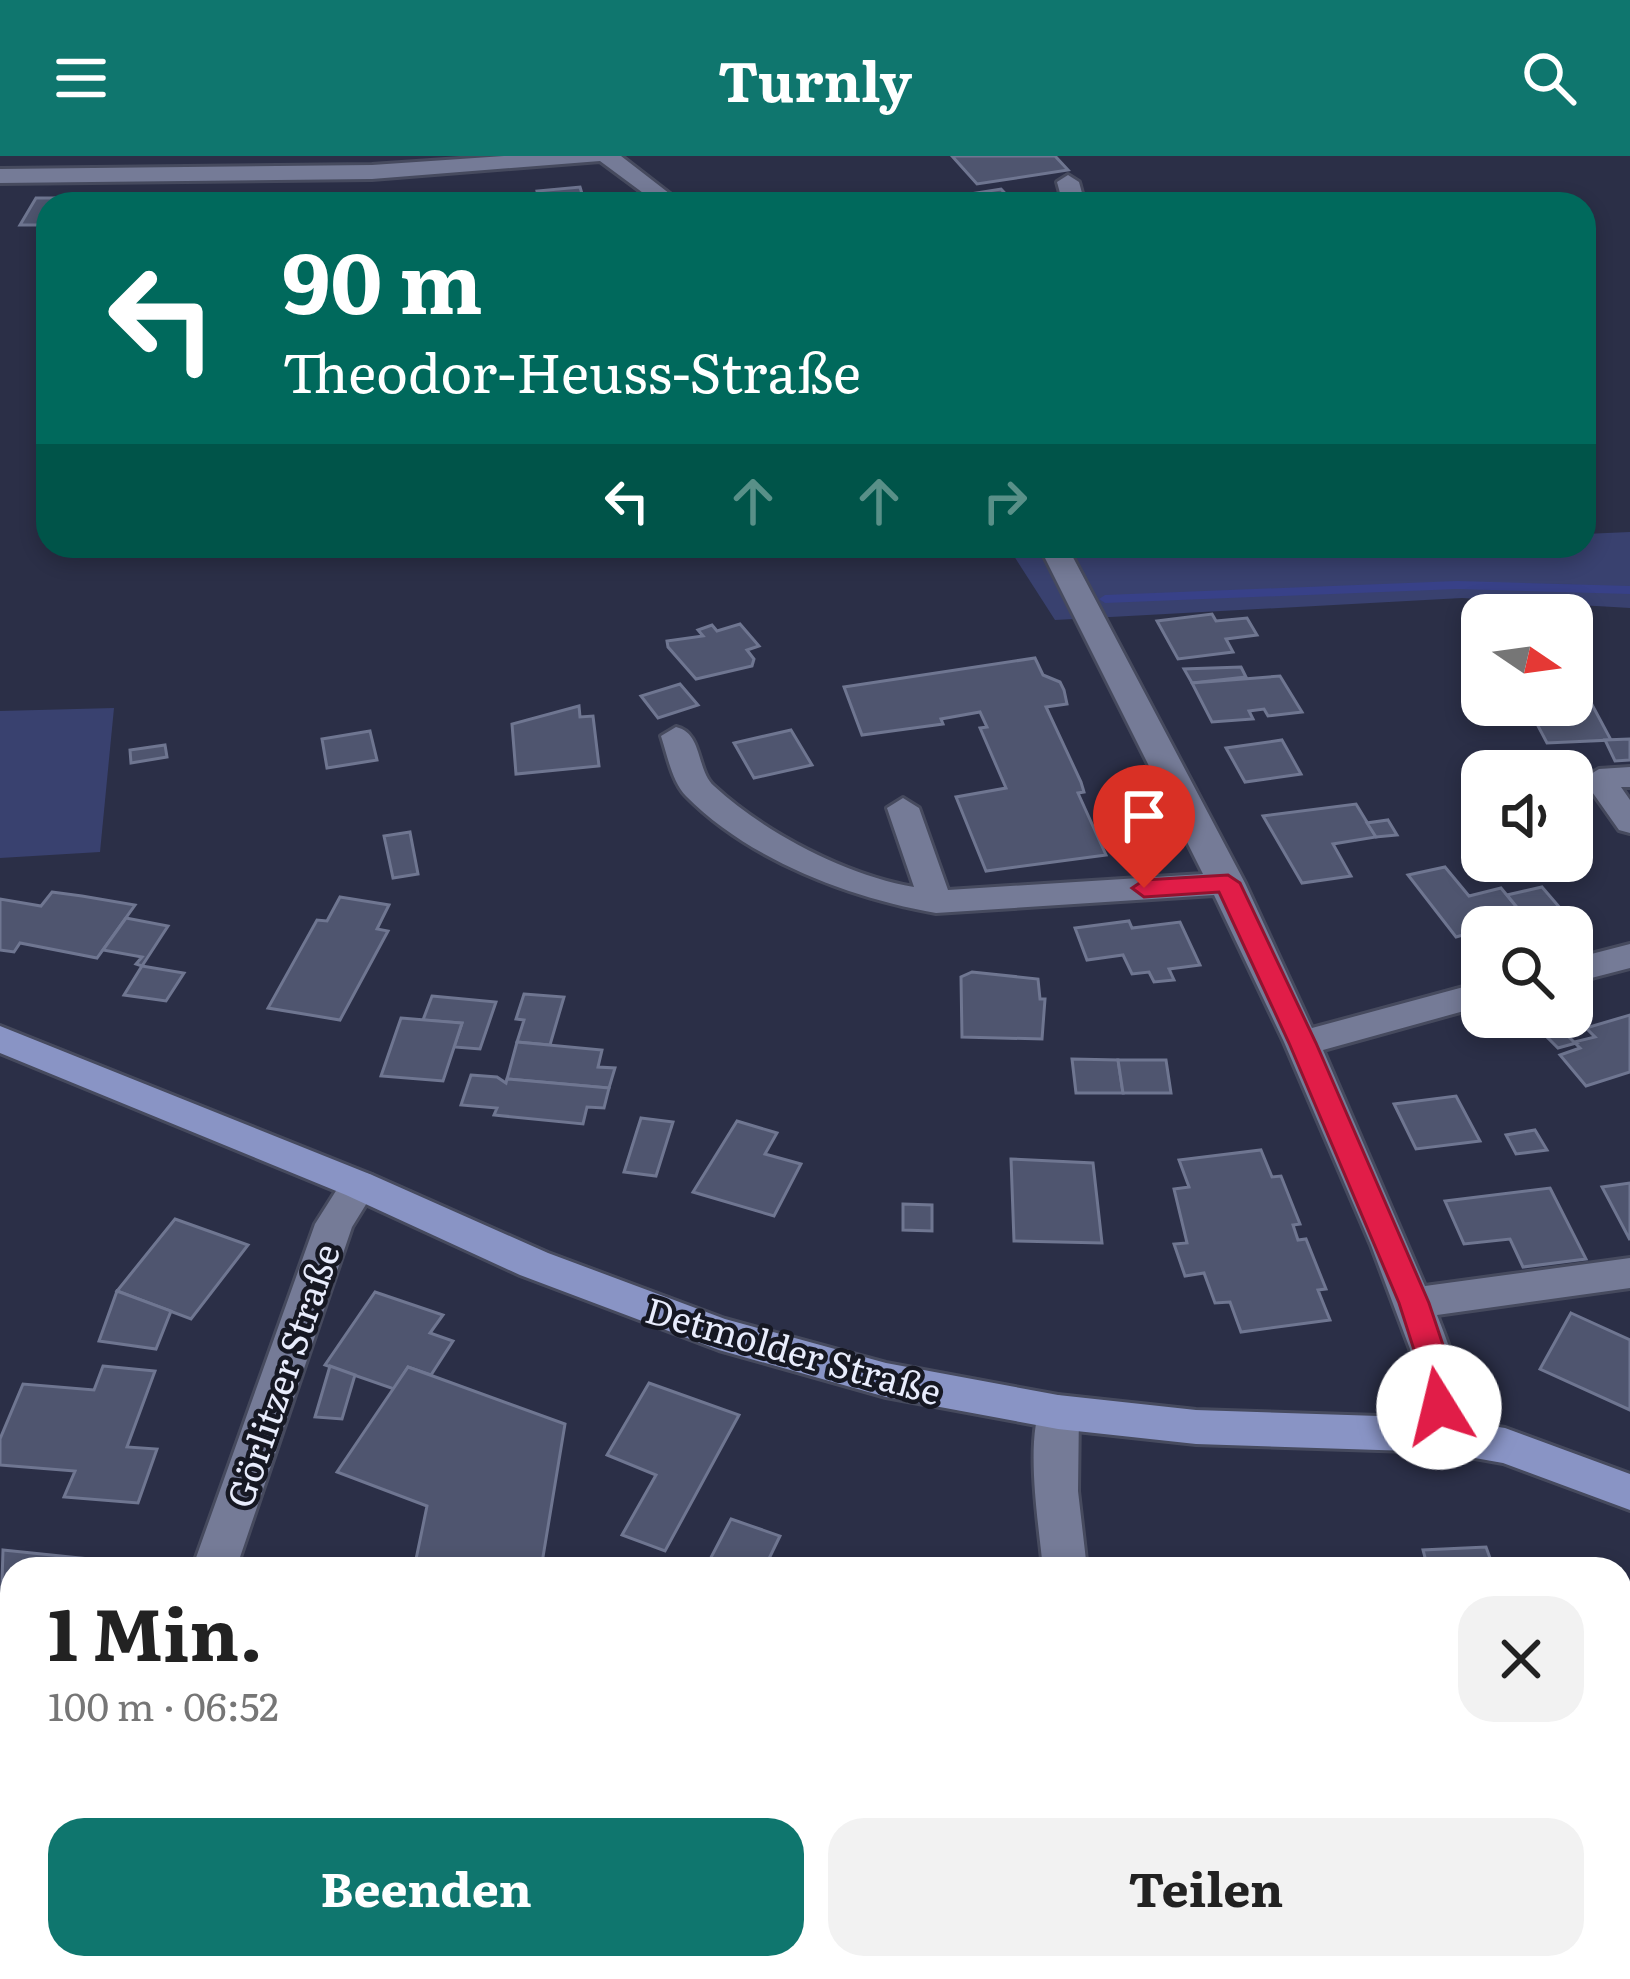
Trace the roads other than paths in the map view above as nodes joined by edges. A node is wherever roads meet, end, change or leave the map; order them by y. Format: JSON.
{"nodes":[{"id":1,"x":594,"y":156,"type":"edge"},
{"id":2,"x":607,"y":156,"type":"edge"},
{"id":3,"x":0,"y":176,"type":"edge"},
{"id":4,"x":656,"y":192,"type":"edge"},
{"id":5,"x":1059,"y":558,"type":"edge"},
{"id":6,"x":676,"y":736,"type":"dead end"},
{"id":7,"x":1602,"y":779,"type":"edge"},
{"id":8,"x":904,"y":808,"type":"dead end"},
{"id":9,"x":1630,"y":824,"type":"edge"},
{"id":10,"x":1228,"y":883,"type":"junction"},
{"id":11,"x":936,"y":902,"type":"junction"},
{"id":12,"x":1630,"y":956,"type":"edge"},
{"id":13,"x":1593,"y":966,"type":"edge"},
{"id":14,"x":1461,"y":1000,"type":"edge"},
{"id":15,"x":0,"y":1039,"type":"edge"},
{"id":16,"x":1303,"y":1043,"type":"junction"},
{"id":17,"x":359,"y":1185,"type":"junction"},
{"id":18,"x":1630,"y":1273,"type":"edge"},
{"id":19,"x":1414,"y":1303,"type":"junction"},
{"id":20,"x":1058,"y":1412,"type":"junction"},
{"id":21,"x":1441,"y":1435,"type":"junction"},
{"id":22,"x":1630,"y":1492,"type":"edge"},
{"id":23,"x":218,"y":1557,"type":"edge"},
{"id":24,"x":1064,"y":1557,"type":"edge"}],
"edges":[{"from":1,"to":3,"type":"street"},
{"from":2,"to":4,"type":"street"},
{"from":5,"to":10,"type":"street"},
{"from":6,"to":11,"type":"street"},
{"from":7,"to":9,"type":"street"},
{"from":8,"to":11,"type":"street"},
{"from":10,"to":11,"type":"street"},
{"from":10,"to":16,"type":"street"},
{"from":12,"to":13,"type":"street"},
{"from":14,"to":16,"type":"street"},
{"from":15,"to":17,"type":"main road","name":"Detmolder Straße"},
{"from":16,"to":19,"type":"street"},
{"from":17,"to":20,"type":"main road","name":"Detmolder Straße"},
{"from":17,"to":23,"type":"street","name":"Görlitzer Straße"},
{"from":18,"to":19,"type":"street"},
{"from":19,"to":21,"type":"street"},
{"from":20,"to":21,"type":"main road","name":"Detmolder Straße"},
{"from":20,"to":24,"type":"street"},
{"from":21,"to":22,"type":"main road","name":"Detmolder Straße"}]}
